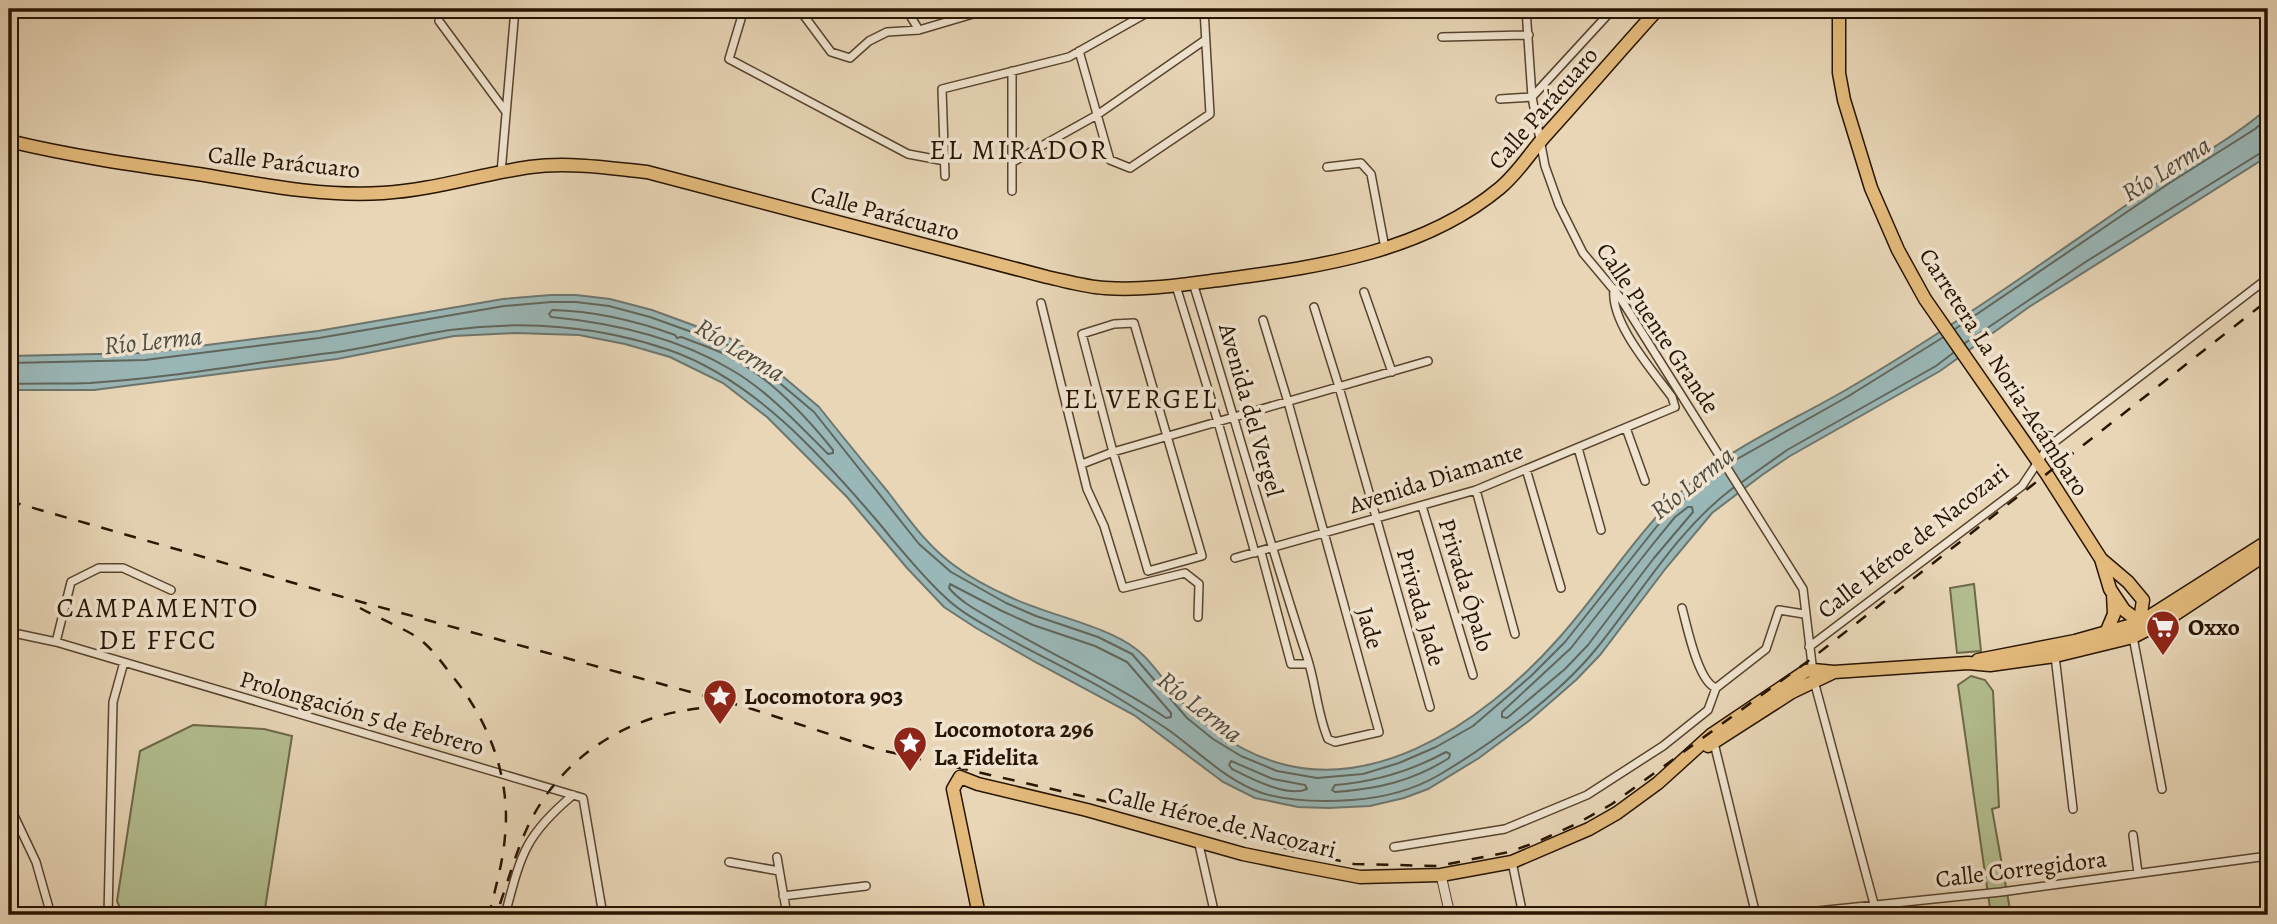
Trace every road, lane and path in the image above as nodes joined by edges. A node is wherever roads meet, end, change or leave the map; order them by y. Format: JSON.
{"nodes":[{"id":1,"x":515,"y":9,"type":"edge"},
{"id":2,"x":744,"y":9,"type":"edge"},
{"id":3,"x":799,"y":9,"type":"edge"},
{"id":4,"x":906,"y":9,"type":"edge"},
{"id":5,"x":990,"y":9,"type":"edge"},
{"id":6,"x":1154,"y":9,"type":"edge"},
{"id":7,"x":1204,"y":9,"type":"edge"},
{"id":8,"x":1527,"y":9,"type":"edge"},
{"id":9,"x":1613,"y":9,"type":"edge"},
{"id":10,"x":1658,"y":9,"type":"edge"},
{"id":11,"x":1839,"y":9,"type":"edge"},
{"id":12,"x":439,"y":21,"type":"dead end"},
{"id":13,"x":919,"y":30,"type":"junction"},
{"id":14,"x":1529,"y":35,"type":"junction"},
{"id":15,"x":1442,"y":37,"type":"dead end"},
{"id":16,"x":1205,"y":40,"type":"junction"},
{"id":17,"x":1079,"y":51,"type":"junction"},
{"id":18,"x":1012,"y":71,"type":"junction"},
{"id":19,"x":1532,"y":97,"type":"junction"},
{"id":20,"x":1500,"y":99,"type":"dead end"},
{"id":21,"x":506,"y":112,"type":"junction"},
{"id":22,"x":1097,"y":115,"type":"junction"},
{"id":23,"x":9,"y":141,"type":"edge"},
{"id":24,"x":1539,"y":142,"type":"junction"},
{"id":25,"x":945,"y":161,"type":"junction"},
{"id":26,"x":1013,"y":162,"type":"junction"},
{"id":27,"x":1327,"y":167,"type":"dead end"},
{"id":28,"x":501,"y":173,"type":"junction"},
{"id":29,"x":945,"y":176,"type":"dead end"},
{"id":30,"x":1012,"y":191,"type":"dead end"},
{"id":31,"x":1385,"y":248,"type":"junction"},
{"id":32,"x":2268,"y":278,"type":"edge"},
{"id":33,"x":1193,"y":283,"type":"junction"},
{"id":34,"x":1176,"y":286,"type":"junction"},
{"id":35,"x":1364,"y":292,"type":"dead end"},
{"id":36,"x":1616,"y":293,"type":"junction"},
{"id":37,"x":1041,"y":303,"type":"dead end"},
{"id":38,"x":1314,"y":307,"type":"dead end"},
{"id":39,"x":1263,"y":320,"type":"dead end"},
{"id":40,"x":1428,"y":361,"type":"dead end"},
{"id":41,"x":1392,"y":372,"type":"junction"},
{"id":42,"x":1339,"y":387,"type":"junction"},
{"id":43,"x":1288,"y":402,"type":"junction"},
{"id":44,"x":1234,"y":417,"type":"junction"},
{"id":45,"x":1218,"y":422,"type":"junction"},
{"id":46,"x":1626,"y":428,"type":"junction"},
{"id":47,"x":1166,"y":437,"type":"junction"},
{"id":48,"x":1578,"y":448,"type":"junction"},
{"id":49,"x":1113,"y":452,"type":"junction"},
{"id":50,"x":1082,"y":464,"type":"junction"},
{"id":51,"x":2038,"y":464,"type":"junction"},
{"id":52,"x":1527,"y":469,"type":"junction"},
{"id":53,"x":1645,"y":481,"type":"dead end"},
{"id":54,"x":1476,"y":491,"type":"junction"},
{"id":55,"x":1422,"y":506,"type":"junction"},
{"id":56,"x":1376,"y":519,"type":"junction"},
{"id":57,"x":1601,"y":530,"type":"dead end"},
{"id":58,"x":1323,"y":534,"type":"junction"},
{"id":59,"x":2268,"y":541,"type":"edge"},
{"id":60,"x":1271,"y":548,"type":"junction"},
{"id":61,"x":1258,"y":553,"type":"junction"},
{"id":62,"x":2268,"y":553,"type":"edge"},
{"id":63,"x":1234,"y":558,"type":"dead end"},
{"id":64,"x":2101,"y":559,"type":"junction"},
{"id":65,"x":1561,"y":588,"type":"dead end"},
{"id":66,"x":171,"y":590,"type":"dead end"},
{"id":67,"x":2113,"y":594,"type":"junction"},
{"id":68,"x":2143,"y":600,"type":"junction"},
{"id":69,"x":2165,"y":607,"type":"junction"},
{"id":70,"x":1682,"y":608,"type":"dead end"},
{"id":71,"x":1804,"y":614,"type":"junction"},
{"id":72,"x":1198,"y":617,"type":"dead end"},
{"id":73,"x":2140,"y":631,"type":"junction"},
{"id":74,"x":9,"y":632,"type":"edge"},
{"id":75,"x":2106,"y":633,"type":"junction"},
{"id":76,"x":1515,"y":634,"type":"dead end"},
{"id":77,"x":56,"y":642,"type":"junction"},
{"id":78,"x":1809,"y":647,"type":"junction"},
{"id":79,"x":2055,"y":656,"type":"junction"},
{"id":80,"x":124,"y":662,"type":"junction"},
{"id":81,"x":1968,"y":663,"type":"junction"},
{"id":82,"x":1309,"y":664,"type":"junction"},
{"id":83,"x":1473,"y":675,"type":"dead end"},
{"id":84,"x":1814,"y":675,"type":"junction"},
{"id":85,"x":1716,"y":688,"type":"junction"},
{"id":86,"x":1430,"y":707,"type":"dead end"},
{"id":87,"x":1379,"y":732,"type":"joint"},
{"id":88,"x":1713,"y":740,"type":"junction"},
{"id":89,"x":2162,"y":789,"type":"dead end"},
{"id":90,"x":573,"y":794,"type":"junction"},
{"id":91,"x":9,"y":805,"type":"edge"},
{"id":92,"x":2073,"y":809,"type":"dead end"},
{"id":93,"x":2133,"y":835,"type":"dead end"},
{"id":94,"x":1197,"y":839,"type":"junction"},
{"id":95,"x":1394,"y":847,"type":"dead end"},
{"id":96,"x":2268,"y":856,"type":"edge"},
{"id":97,"x":777,"y":857,"type":"dead end"},
{"id":98,"x":729,"y":863,"type":"dead end"},
{"id":99,"x":1512,"y":863,"type":"junction"},
{"id":100,"x":779,"y":871,"type":"junction"},
{"id":101,"x":2138,"y":873,"type":"junction"},
{"id":102,"x":1441,"y":875,"type":"junction"},
{"id":103,"x":866,"y":886,"type":"dead end"},
{"id":104,"x":783,"y":896,"type":"junction"},
{"id":105,"x":1875,"y":905,"type":"junction"},
{"id":106,"x":51,"y":915,"type":"edge"},
{"id":107,"x":108,"y":915,"type":"edge"},
{"id":108,"x":505,"y":915,"type":"edge"},
{"id":109,"x":603,"y":915,"type":"edge"},
{"id":110,"x":787,"y":915,"type":"edge"},
{"id":111,"x":979,"y":915,"type":"edge"},
{"id":112,"x":1215,"y":915,"type":"edge"},
{"id":113,"x":1450,"y":915,"type":"edge"},
{"id":114,"x":1523,"y":915,"type":"edge"},
{"id":115,"x":1756,"y":915,"type":"edge"},
{"id":116,"x":1779,"y":915,"type":"edge"},
{"id":117,"x":1877,"y":915,"type":"edge"}],
"edges":[{"from":1,"to":21,"type":"street"},
{"from":2,"to":25,"type":"street"},
{"from":3,"to":13,"type":"street"},
{"from":4,"to":13,"type":"street"},
{"from":5,"to":13,"type":"street"},
{"from":6,"to":17,"type":"street"},
{"from":7,"to":16,"type":"street"},
{"from":8,"to":14,"type":"street","name":"Calle Puente Grande"},
{"from":9,"to":19,"type":"street"},
{"from":10,"to":24,"type":"main road","name":"Calle Parácuaro"},
{"from":11,"to":51,"type":"main road","name":"Carretera La Noria-Acámbaro"},
{"from":12,"to":21,"type":"street"},
{"from":14,"to":15,"type":"street"},
{"from":14,"to":19,"type":"street","name":"Calle Puente Grande"},
{"from":16,"to":22,"type":"street"},
{"from":16,"to":22,"type":"street"},
{"from":17,"to":18,"type":"street"},
{"from":17,"to":22,"type":"street"},
{"from":18,"to":25,"type":"street"},
{"from":18,"to":26,"type":"street"},
{"from":19,"to":20,"type":"street"},
{"from":19,"to":24,"type":"street","name":"Calle Puente Grande"},
{"from":21,"to":28,"type":"street"},
{"from":22,"to":26,"type":"street"},
{"from":23,"to":28,"type":"main road","name":"Calle Parácuaro"},
{"from":24,"to":31,"type":"main road","name":"Calle Parácuaro"},
{"from":24,"to":36,"type":"street","name":"Calle Puente Grande"},
{"from":25,"to":29,"type":"street"},
{"from":26,"to":30,"type":"street"},
{"from":27,"to":31,"type":"street"},
{"from":28,"to":34,"type":"main road","name":"Calle Parácuaro"},
{"from":31,"to":33,"type":"main road","name":"Calle Parácuaro"},
{"from":32,"to":51,"type":"street","name":"Calle Héroe de Nacozari"},
{"from":33,"to":34,"type":"main road","name":"Calle Parácuaro"},
{"from":33,"to":44,"type":"street","name":"Avenida del Vergel"},
{"from":34,"to":45,"type":"street","name":"Avenida del Vergel"},
{"from":35,"to":41,"type":"street"},
{"from":36,"to":46,"type":"street","name":"Avenida Diamante"},
{"from":36,"to":71,"type":"street","name":"Calle Puente Grande"},
{"from":37,"to":50,"type":"street"},
{"from":38,"to":42,"type":"street","name":"Privada Jade"},
{"from":39,"to":43,"type":"street","name":"Jade"},
{"from":40,"to":41,"type":"street"},
{"from":41,"to":42,"type":"street"},
{"from":42,"to":43,"type":"street"},
{"from":42,"to":56,"type":"street","name":"Privada Jade"},
{"from":43,"to":44,"type":"street"},
{"from":43,"to":58,"type":"street","name":"Jade"},
{"from":44,"to":45,"type":"street"},
{"from":44,"to":60,"type":"street","name":"Avenida del Vergel"},
{"from":45,"to":47,"type":"street"},
{"from":45,"to":61,"type":"street","name":"Avenida del Vergel"},
{"from":46,"to":48,"type":"street","name":"Avenida Diamante"},
{"from":46,"to":53,"type":"street"},
{"from":47,"to":49,"type":"street"},
{"from":47,"to":49,"type":"street"},
{"from":47,"to":49,"type":"street"},
{"from":48,"to":52,"type":"street","name":"Avenida Diamante"},
{"from":48,"to":57,"type":"street"},
{"from":49,"to":50,"type":"street"},
{"from":50,"to":72,"type":"street"},
{"from":51,"to":64,"type":"main road","name":"Carretera La Noria-Acámbaro"},
{"from":51,"to":78,"type":"street","name":"Calle Héroe de Nacozari"},
{"from":52,"to":54,"type":"street","name":"Avenida Diamante"},
{"from":52,"to":65,"type":"street"},
{"from":54,"to":55,"type":"street","name":"Avenida Diamante"},
{"from":54,"to":76,"type":"street"},
{"from":55,"to":56,"type":"street","name":"Avenida Diamante"},
{"from":55,"to":83,"type":"street","name":"Privada Ópalo"},
{"from":56,"to":58,"type":"street","name":"Avenida Diamante"},
{"from":56,"to":86,"type":"street","name":"Privada Jade"},
{"from":58,"to":60,"type":"street","name":"Avenida Diamante"},
{"from":58,"to":87,"type":"street","name":"Jade"},
{"from":59,"to":69,"type":"main road"},
{"from":60,"to":61,"type":"street","name":"Avenida Diamante"},
{"from":60,"to":82,"type":"street","name":"Avenida del Vergel"},
{"from":61,"to":63,"type":"street","name":"Avenida Diamante"},
{"from":61,"to":82,"type":"street","name":"Avenida del Vergel"},
{"from":62,"to":73,"type":"main road"},
{"from":64,"to":67,"type":"main road","name":"Carretera La Noria-Acámbaro"},
{"from":64,"to":68,"type":"main road"},
{"from":66,"to":77,"type":"street"},
{"from":67,"to":73,"type":"main road","name":"Carretera La Noria-Acámbaro"},
{"from":67,"to":75,"type":"main road"},
{"from":68,"to":69,"type":"main road"},
{"from":68,"to":73,"type":"main road"},
{"from":69,"to":73,"type":"main road"},
{"from":70,"to":85,"type":"street"},
{"from":71,"to":78,"type":"street","name":"Calle Puente Grande"},
{"from":71,"to":85,"type":"street"},
{"from":73,"to":75,"type":"main road"},
{"from":73,"to":79,"type":"main road"},
{"from":73,"to":89,"type":"street"},
{"from":74,"to":77,"type":"street","name":"Prolongación 5 de Febrero"},
{"from":75,"to":81,"type":"main road"},
{"from":77,"to":80,"type":"street","name":"Prolongación 5 de Febrero"},
{"from":78,"to":84,"type":"street","name":"Calle Puente Grande"},
{"from":79,"to":81,"type":"main road"},
{"from":79,"to":92,"type":"street"},
{"from":80,"to":90,"type":"street","name":"Prolongación 5 de Febrero"},
{"from":80,"to":107,"type":"street"},
{"from":81,"to":84,"type":"main road"},
{"from":82,"to":87,"type":"street","name":"Avenida del Vergel"},
{"from":84,"to":88,"type":"main road","name":"Calle Héroe de Nacozari"},
{"from":84,"to":105,"type":"street","name":"Calle Puente Grande"},
{"from":85,"to":95,"type":"street"},
{"from":88,"to":99,"type":"main road","name":"Calle Héroe de Nacozari"},
{"from":88,"to":115,"type":"street"},
{"from":90,"to":108,"type":"street"},
{"from":90,"to":109,"type":"street","name":"Prolongación 5 de Febrero"},
{"from":91,"to":106,"type":"street"},
{"from":93,"to":101,"type":"street"},
{"from":94,"to":102,"type":"main road","name":"Calle Héroe de Nacozari"},
{"from":94,"to":111,"type":"main road","name":"Calle Héroe de Nacozari"},
{"from":94,"to":112,"type":"street"},
{"from":96,"to":101,"type":"street","name":"Calle Corregidora"},
{"from":97,"to":100,"type":"street"},
{"from":98,"to":100,"type":"street"},
{"from":99,"to":102,"type":"main road","name":"Calle Héroe de Nacozari"},
{"from":99,"to":114,"type":"street"},
{"from":100,"to":104,"type":"street"},
{"from":101,"to":105,"type":"street","name":"Calle Corregidora"},
{"from":102,"to":113,"type":"street"},
{"from":103,"to":104,"type":"street"},
{"from":104,"to":110,"type":"street"},
{"from":105,"to":116,"type":"street","name":"Calle Corregidora"},
{"from":105,"to":117,"type":"street","name":"Calle Puente Grande"}]}
